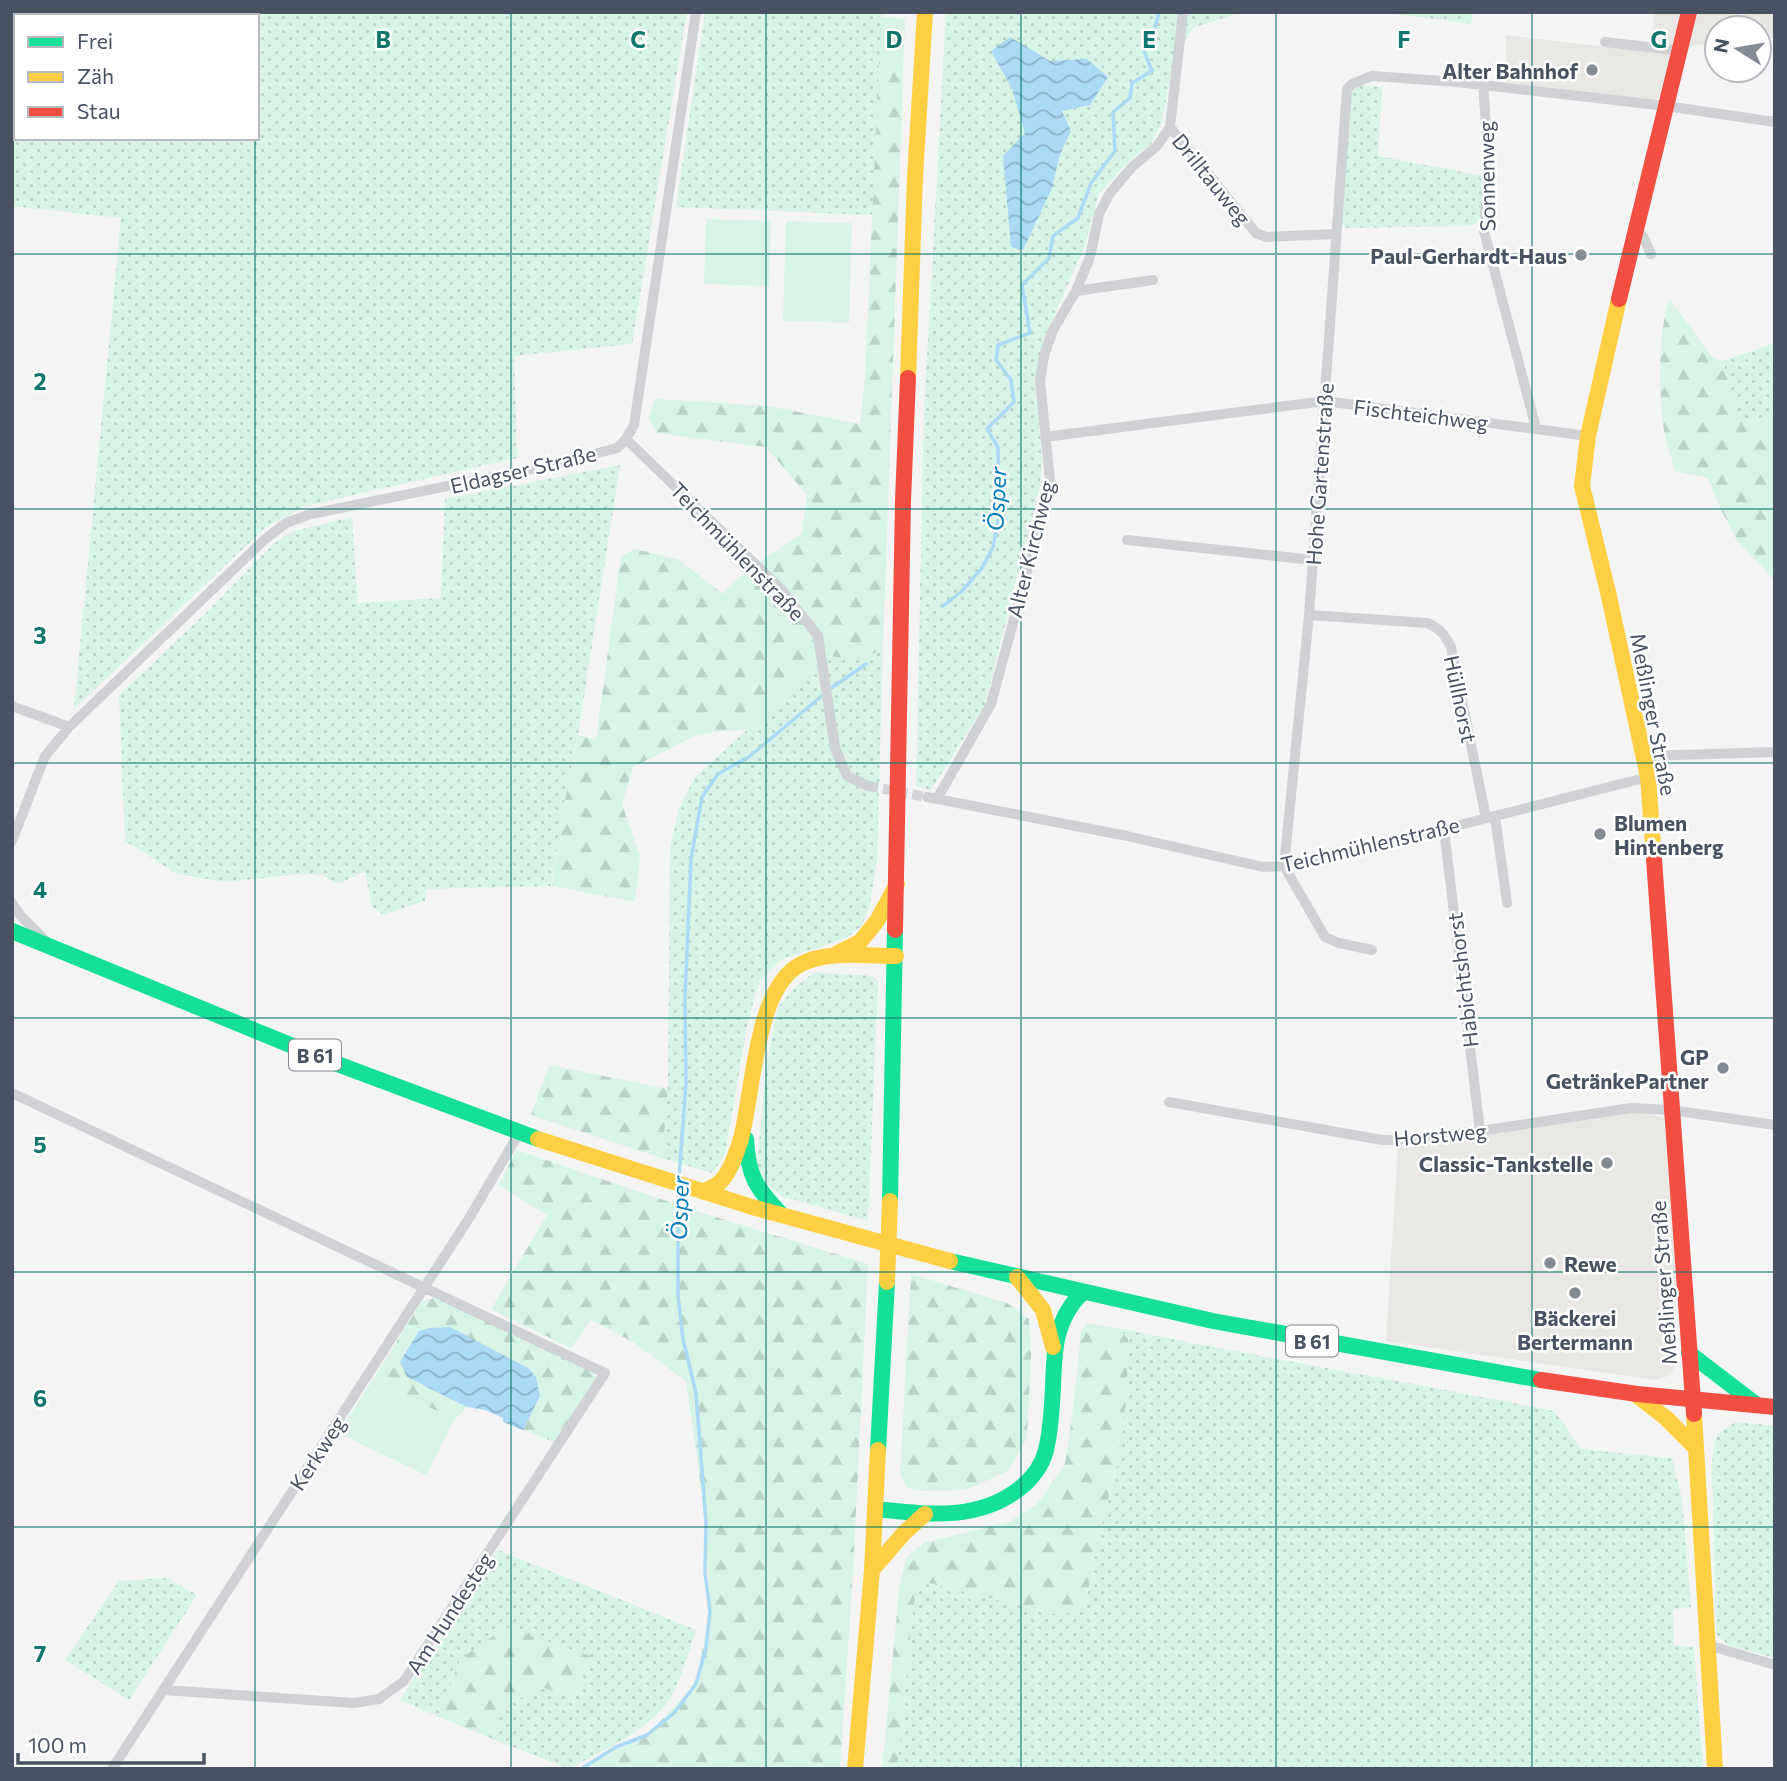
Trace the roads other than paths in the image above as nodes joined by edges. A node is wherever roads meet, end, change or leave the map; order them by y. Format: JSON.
{"nodes":[{"id":1,"x":696,"y":12,"type":"edge"},
{"id":2,"x":925,"y":12,"type":"edge"},
{"id":3,"x":1183,"y":12,"type":"edge"},
{"id":4,"x":1689,"y":12,"type":"edge"},
{"id":5,"x":1605,"y":42,"type":"dead end"},
{"id":6,"x":1681,"y":51,"type":"junction"},
{"id":7,"x":1483,"y":85,"type":"junction"},
{"id":8,"x":1666,"y":106,"type":"junction"},
{"id":9,"x":1775,"y":122,"type":"edge"},
{"id":10,"x":1170,"y":127,"type":"junction"},
{"id":11,"x":1634,"y":231,"type":"junction"},
{"id":12,"x":1336,"y":234,"type":"junction"},
{"id":13,"x":1651,"y":254,"type":"dead end"},
{"id":14,"x":1153,"y":280,"type":"dead end"},
{"id":15,"x":1076,"y":291,"type":"junction"},
{"id":16,"x":1325,"y":401,"type":"junction"},
{"id":17,"x":1536,"y":428,"type":"junction"},
{"id":18,"x":1588,"y":436,"type":"junction"},
{"id":19,"x":1045,"y":437,"type":"junction"},
{"id":20,"x":626,"y":439,"type":"junction"},
{"id":21,"x":1127,"y":540,"type":"dead end"},
{"id":22,"x":1313,"y":560,"type":"junction"},
{"id":23,"x":1310,"y":615,"type":"junction"},
{"id":24,"x":12,"y":706,"type":"edge"},
{"id":25,"x":68,"y":727,"type":"junction"},
{"id":26,"x":1775,"y":752,"type":"edge"},
{"id":27,"x":1643,"y":756,"type":"junction"},
{"id":28,"x":1648,"y":777,"type":"junction"},
{"id":29,"x":868,"y":786,"type":"tunnel mouth"},
{"id":30,"x":932,"y":798,"type":"joint"},
{"id":31,"x":1491,"y":817,"type":"junction"},
{"id":32,"x":1444,"y":829,"type":"junction"},
{"id":33,"x":12,"y":841,"type":"edge"},
{"id":34,"x":1284,"y":866,"type":"junction"},
{"id":35,"x":897,"y":884,"type":"junction"},
{"id":36,"x":12,"y":902,"type":"edge"},
{"id":37,"x":1507,"y":903,"type":"dead end"},
{"id":38,"x":12,"y":931,"type":"edge"},
{"id":39,"x":54,"y":949,"type":"junction"},
{"id":40,"x":1373,"y":950,"type":"dead end"},
{"id":41,"x":835,"y":955,"type":"junction"},
{"id":42,"x":896,"y":957,"type":"junction"},
{"id":43,"x":12,"y":1093,"type":"edge"},
{"id":44,"x":1169,"y":1102,"type":"dead end"},
{"id":45,"x":1671,"y":1110,"type":"junction"},
{"id":46,"x":746,"y":1121,"type":"junction"},
{"id":47,"x":1775,"y":1125,"type":"edge"},
{"id":48,"x":1480,"y":1132,"type":"junction"},
{"id":49,"x":519,"y":1133,"type":"junction"},
{"id":50,"x":701,"y":1191,"type":"junction"},
{"id":51,"x":781,"y":1214,"type":"junction"},
{"id":52,"x":1017,"y":1277,"type":"junction"},
{"id":53,"x":424,"y":1286,"type":"junction"},
{"id":54,"x":1082,"y":1293,"type":"junction"},
{"id":55,"x":1054,"y":1347,"type":"junction"},
{"id":56,"x":1689,"y":1353,"type":"junction"},
{"id":57,"x":1635,"y":1394,"type":"junction"},
{"id":58,"x":1693,"y":1399,"type":"junction"},
{"id":59,"x":1756,"y":1405,"type":"junction"},
{"id":60,"x":1775,"y":1407,"type":"edge"},
{"id":61,"x":1694,"y":1446,"type":"junction"},
{"id":62,"x":875,"y":1509,"type":"junction"},
{"id":63,"x":925,"y":1514,"type":"junction"},
{"id":64,"x":872,"y":1570,"type":"junction"},
{"id":65,"x":1708,"y":1646,"type":"junction"},
{"id":66,"x":1775,"y":1665,"type":"edge"},
{"id":67,"x":164,"y":1690,"type":"junction"},
{"id":68,"x":112,"y":1769,"type":"edge"},
{"id":69,"x":855,"y":1769,"type":"edge"},
{"id":70,"x":1715,"y":1769,"type":"edge"}],
"edges":[{"from":1,"to":20,"type":"street"},
{"from":2,"to":35,"type":"main road"},
{"from":3,"to":10,"type":"street"},
{"from":4,"to":6,"type":"main road","name":"Meßlinger Straße"},
{"from":5,"to":6,"type":"street"},
{"from":6,"to":8,"type":"main road","name":"Meßlinger Straße"},
{"from":7,"to":8,"type":"street"},
{"from":7,"to":12,"type":"street","name":"Hohe Gartenstraße"},
{"from":7,"to":17,"type":"street","name":"Sonnenweg"},
{"from":8,"to":9,"type":"street"},
{"from":8,"to":11,"type":"main road","name":"Meßlinger Straße"},
{"from":10,"to":12,"type":"street","name":"Drilltauweg"},
{"from":10,"to":15,"type":"street","name":"Alter Kirchweg"},
{"from":11,"to":13,"type":"street"},
{"from":11,"to":18,"type":"main road","name":"Meßlinger Straße"},
{"from":12,"to":16,"type":"street","name":"Hohe Gartenstraße"},
{"from":14,"to":15,"type":"street"},
{"from":15,"to":19,"type":"street","name":"Alter Kirchweg"},
{"from":16,"to":17,"type":"street","name":"Fischteichweg"},
{"from":16,"to":19,"type":"street","name":"Fischteichweg"},
{"from":16,"to":22,"type":"street","name":"Hohe Gartenstraße"},
{"from":17,"to":18,"type":"street","name":"Fischteichweg"},
{"from":18,"to":27,"type":"main road","name":"Meßlinger Straße"},
{"from":19,"to":30,"type":"street","name":"Alter Kirchweg"},
{"from":20,"to":25,"type":"street","name":"Eldagser Straße"},
{"from":20,"to":29,"type":"street","name":"Teichmühlenstraße"},
{"from":21,"to":22,"type":"street"},
{"from":22,"to":23,"type":"street","name":"Hohe Gartenstraße"},
{"from":23,"to":31,"type":"street","name":"Hüllhorst"},
{"from":23,"to":34,"type":"street","name":"Hohe Gartenstraße"},
{"from":24,"to":25,"type":"street"},
{"from":25,"to":33,"type":"street","name":"Eldagser Straße"},
{"from":26,"to":27,"type":"street"},
{"from":27,"to":28,"type":"main road","name":"Meßlinger Straße"},
{"from":28,"to":31,"type":"street","name":"Teichmühlenstraße"},
{"from":28,"to":45,"type":"main road","name":"Meßlinger Straße"},
{"from":30,"to":34,"type":"street","name":"Teichmühlenstraße"},
{"from":31,"to":32,"type":"street","name":"Teichmühlenstraße"},
{"from":31,"to":37,"type":"street","name":"Hüllhorst"},
{"from":32,"to":34,"type":"street","name":"Teichmühlenstraße"},
{"from":32,"to":48,"type":"street","name":"Habichtshorst"},
{"from":34,"to":40,"type":"street"},
{"from":35,"to":41,"type":"main road"},
{"from":35,"to":42,"type":"main road"},
{"from":36,"to":39,"type":"street"},
{"from":38,"to":39,"type":"main road","number":"B 61"},
{"from":39,"to":49,"type":"main road","number":"B 61"},
{"from":41,"to":42,"type":"main road"},
{"from":41,"to":46,"type":"main road"},
{"from":42,"to":62,"type":"main road","bridge":true},
{"from":43,"to":53,"type":"street"},
{"from":44,"to":48,"type":"street","name":"Horstweg"},
{"from":45,"to":47,"type":"street","name":"Horstweg"},
{"from":45,"to":48,"type":"street","name":"Horstweg"},
{"from":45,"to":56,"type":"main road","name":"Meßlinger Straße"},
{"from":46,"to":50,"type":"main road"},
{"from":46,"to":51,"type":"main road"},
{"from":49,"to":50,"type":"main road","number":"B 61"},
{"from":49,"to":53,"type":"street","name":"Kerkweg"},
{"from":50,"to":51,"type":"main road","number":"B 61"},
{"from":51,"to":52,"type":"main road","number":"B 61"},
{"from":52,"to":54,"type":"main road","number":"B 61"},
{"from":52,"to":55,"type":"main road"},
{"from":53,"to":67,"type":"street","name":"Kerkweg"},
{"from":53,"to":67,"type":"street","name":"Am Hundesteg"},
{"from":54,"to":55,"type":"main road"},
{"from":54,"to":57,"type":"main road","number":"B 61"},
{"from":55,"to":63,"type":"main road"},
{"from":56,"to":58,"type":"main road","name":"Meßlinger Straße"},
{"from":56,"to":59,"type":"main road"},
{"from":57,"to":58,"type":"main road","number":"B 61"},
{"from":57,"to":61,"type":"main road"},
{"from":58,"to":59,"type":"main road","number":"B 61"},
{"from":58,"to":61,"type":"main road","name":"Meßlinger Straße"},
{"from":59,"to":60,"type":"main road","number":"B 61"},
{"from":61,"to":65,"type":"main road","name":"Meßlinger Straße"},
{"from":62,"to":63,"type":"main road"},
{"from":62,"to":64,"type":"main road"},
{"from":63,"to":64,"type":"main road"},
{"from":64,"to":69,"type":"main road"},
{"from":65,"to":66,"type":"street"},
{"from":65,"to":70,"type":"main road","name":"Meßlinger Straße"},
{"from":67,"to":68,"type":"street","name":"Kerkweg"}]}
